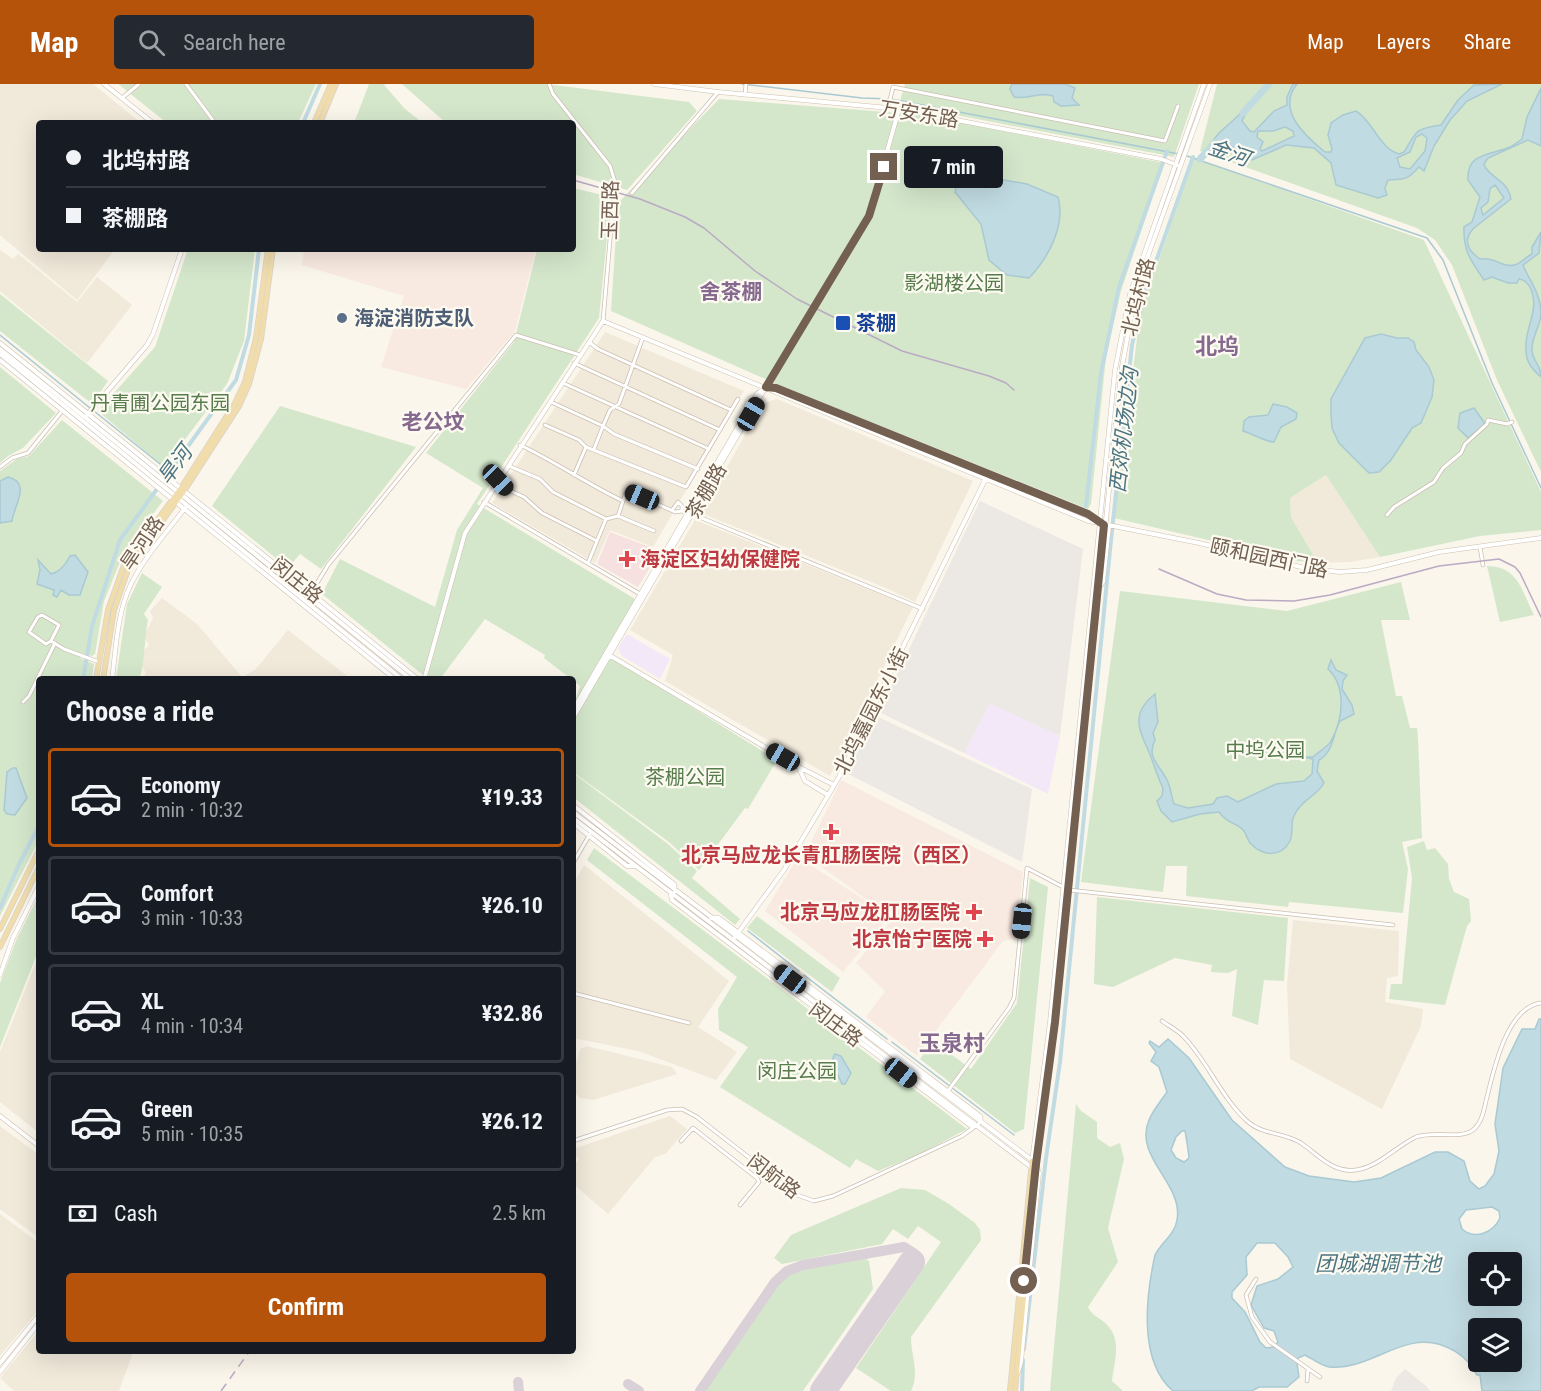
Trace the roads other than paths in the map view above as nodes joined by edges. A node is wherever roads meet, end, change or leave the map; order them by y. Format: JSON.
{"nodes":[{"id":1,"x":104,"y":84,"type":"edge"},
{"id":2,"x":139,"y":84,"type":"edge"},
{"id":3,"x":186,"y":84,"type":"edge"},
{"id":4,"x":331,"y":84,"type":"edge"},
{"id":5,"x":336,"y":84,"type":"edge"},
{"id":6,"x":549,"y":84,"type":"edge"},
{"id":7,"x":654,"y":84,"type":"edge"},
{"id":8,"x":1203,"y":84,"type":"edge"},
{"id":9,"x":1210,"y":84,"type":"edge"},
{"id":10,"x":746,"y":86,"type":"edge"},
{"id":11,"x":718,"y":92,"type":"junction"},
{"id":12,"x":745,"y":95,"type":"junction"},
{"id":13,"x":122,"y":98,"type":"junction"},
{"id":14,"x":1178,"y":106,"type":"dead end"},
{"id":15,"x":888,"y":108,"type":"junction"},
{"id":16,"x":899,"y":109,"type":"junction"},
{"id":17,"x":149,"y":120,"type":"edge"},
{"id":18,"x":213,"y":120,"type":"edge"},
{"id":19,"x":315,"y":120,"type":"edge"},
{"id":20,"x":321,"y":120,"type":"edge"},
{"id":21,"x":574,"y":120,"type":"edge"},
{"id":22,"x":576,"y":123,"type":"edge"},
{"id":23,"x":1180,"y":158,"type":"junction"},
{"id":24,"x":1177,"y":165,"type":"junction"},
{"id":25,"x":632,"y":192,"type":"dead end"},
{"id":26,"x":181,"y":252,"type":"edge"},
{"id":27,"x":268,"y":252,"type":"edge"},
{"id":28,"x":273,"y":252,"type":"edge"},
{"id":29,"x":603,"y":321,"type":"junction"},
{"id":30,"x":643,"y":337,"type":"junction"},
{"id":31,"x":589,"y":342,"type":"junction"},
{"id":32,"x":0,"y":343,"type":"edge"},
{"id":33,"x":0,"y":348,"type":"edge"},
{"id":34,"x":0,"y":354,"type":"edge"},
{"id":35,"x":580,"y":355,"type":"junction"},
{"id":36,"x":0,"y":360,"type":"edge"},
{"id":37,"x":574,"y":363,"type":"junction"},
{"id":38,"x":634,"y":365,"type":"junction"},
{"id":39,"x":562,"y":382,"type":"junction"},
{"id":40,"x":626,"y":387,"type":"junction"},
{"id":41,"x":766,"y":387,"type":"junction"},
{"id":42,"x":738,"y":399,"type":"dead end"},
{"id":43,"x":549,"y":401,"type":"junction"},
{"id":44,"x":614,"y":407,"type":"junction"},
{"id":45,"x":64,"y":409,"type":"junction"},
{"id":46,"x":731,"y":410,"type":"junction"},
{"id":47,"x":89,"y":412,"type":"junction"},
{"id":48,"x":1511,"y":422,"type":"dead end"},
{"id":49,"x":545,"y":425,"type":"dead end"},
{"id":50,"x":603,"y":426,"type":"junction"},
{"id":51,"x":720,"y":430,"type":"junction"},
{"id":52,"x":520,"y":445,"type":"junction"},
{"id":53,"x":586,"y":447,"type":"junction"},
{"id":54,"x":594,"y":449,"type":"junction"},
{"id":55,"x":709,"y":449,"type":"junction"},
{"id":56,"x":507,"y":465,"type":"junction"},
{"id":57,"x":0,"y":467,"type":"edge"},
{"id":58,"x":698,"y":469,"type":"junction"},
{"id":59,"x":574,"y":475,"type":"junction"},
{"id":60,"x":987,"y":476,"type":"junction"},
{"id":61,"x":159,"y":480,"type":"junction"},
{"id":62,"x":498,"y":480,"type":"junction"},
{"id":63,"x":170,"y":488,"type":"junction"},
{"id":64,"x":178,"y":495,"type":"junction"},
{"id":65,"x":623,"y":501,"type":"junction"},
{"id":66,"x":484,"y":502,"type":"junction"},
{"id":67,"x":186,"y":507,"type":"junction"},
{"id":68,"x":673,"y":509,"type":"junction"},
{"id":69,"x":682,"y":511,"type":"junction"},
{"id":70,"x":690,"y":514,"type":"junction"},
{"id":71,"x":1387,"y":515,"type":"dead end"},
{"id":72,"x":618,"y":516,"type":"junction"},
{"id":73,"x":606,"y":519,"type":"junction"},
{"id":74,"x":1104,"y":525,"type":"junction"},
{"id":75,"x":654,"y":531,"type":"dead end"},
{"id":76,"x":238,"y":533,"type":"junction"},
{"id":77,"x":1541,"y":538,"type":"edge"},
{"id":78,"x":597,"y":541,"type":"junction"},
{"id":79,"x":242,"y":543,"type":"junction"},
{"id":80,"x":1480,"y":547,"type":"junction"},
{"id":81,"x":588,"y":563,"type":"junction"},
{"id":82,"x":1483,"y":565,"type":"dead end"},
{"id":83,"x":1099,"y":589,"type":"junction"},
{"id":84,"x":310,"y":595,"type":"junction"},
{"id":85,"x":643,"y":595,"type":"junction"},
{"id":86,"x":922,"y":609,"type":"junction"},
{"id":87,"x":53,"y":642,"type":"junction"},
{"id":88,"x":608,"y":655,"type":"junction"},
{"id":89,"x":97,"y":662,"type":"junction"},
{"id":90,"x":38,"y":676,"type":"edge"},
{"id":91,"x":96,"y":676,"type":"edge"},
{"id":92,"x":103,"y":676,"type":"edge"},
{"id":93,"x":113,"y":676,"type":"edge"},
{"id":94,"x":391,"y":676,"type":"edge"},
{"id":95,"x":398,"y":676,"type":"edge"},
{"id":96,"x":407,"y":676,"type":"edge"},
{"id":97,"x":414,"y":676,"type":"edge"},
{"id":98,"x":425,"y":676,"type":"edge"},
{"id":99,"x":36,"y":680,"type":"edge"},
{"id":100,"x":23,"y":702,"type":"dead end"},
{"id":101,"x":576,"y":705,"type":"edge"},
{"id":102,"x":576,"y":713,"type":"edge"},
{"id":103,"x":797,"y":766,"type":"junction"},
{"id":104,"x":834,"y":784,"type":"junction"},
{"id":105,"x":828,"y":795,"type":"junction"},
{"id":106,"x":576,"y":807,"type":"edge"},
{"id":107,"x":576,"y":814,"type":"edge"},
{"id":108,"x":576,"y":821,"type":"edge"},
{"id":109,"x":576,"y":825,"type":"edge"},
{"id":110,"x":590,"y":834,"type":"junction"},
{"id":111,"x":36,"y":856,"type":"edge"},
{"id":112,"x":576,"y":858,"type":"edge"},
{"id":113,"x":36,"y":873,"type":"edge"},
{"id":114,"x":1063,"y":887,"type":"junction"},
{"id":115,"x":1069,"y":890,"type":"junction"},
{"id":116,"x":36,"y":892,"type":"edge"},
{"id":117,"x":676,"y":892,"type":"junction"},
{"id":118,"x":1393,"y":925,"type":"dead end"},
{"id":119,"x":0,"y":929,"type":"edge"},
{"id":120,"x":736,"y":935,"type":"junction"},
{"id":121,"x":0,"y":947,"type":"edge"},
{"id":122,"x":0,"y":975,"type":"edge"},
{"id":123,"x":576,"y":994,"type":"edge"},
{"id":124,"x":1541,"y":1003,"type":"edge"},
{"id":125,"x":826,"y":1008,"type":"junction"},
{"id":126,"x":1162,"y":1021,"type":"dead end"},
{"id":127,"x":689,"y":1023,"type":"dead end"},
{"id":128,"x":950,"y":1089,"type":"junction"},
{"id":129,"x":0,"y":1116,"type":"edge"},
{"id":130,"x":981,"y":1122,"type":"junction"},
{"id":131,"x":977,"y":1126,"type":"junction"},
{"id":132,"x":576,"y":1140,"type":"edge"},
{"id":133,"x":681,"y":1141,"type":"dead end"},
{"id":134,"x":36,"y":1144,"type":"edge"},
{"id":135,"x":1035,"y":1167,"type":"junction"},
{"id":136,"x":740,"y":1205,"type":"dead end"},
{"id":137,"x":1256,"y":1279,"type":"dead end"},
{"id":138,"x":36,"y":1319,"type":"edge"},
{"id":139,"x":36,"y":1327,"type":"edge"},
{"id":140,"x":0,"y":1363,"type":"edge"},
{"id":141,"x":1308,"y":1369,"type":"junction"},
{"id":142,"x":0,"y":1372,"type":"edge"},
{"id":143,"x":1320,"y":1377,"type":"dead end"},
{"id":144,"x":1307,"y":1381,"type":"dead end"},
{"id":145,"x":1010,"y":1391,"type":"edge"},
{"id":146,"x":1015,"y":1391,"type":"edge"}],
"edges":[{"from":1,"to":13,"type":"street"},
{"from":2,"to":13,"type":"street"},
{"from":3,"to":18,"type":"street"},
{"from":4,"to":19,"type":"main road"},
{"from":5,"to":20,"type":"main road"},
{"from":6,"to":21,"type":"street","name":"玉西路"},
{"from":7,"to":11,"type":"street","name":"万安东路"},
{"from":8,"to":23,"type":"street","name":"北坞村路"},
{"from":9,"to":23,"type":"street","name":"北坞村路"},
{"from":10,"to":12,"type":"street"},
{"from":11,"to":12,"type":"street","name":"万安东路"},
{"from":11,"to":25,"type":"street"},
{"from":12,"to":15,"type":"street","name":"万安东路"},
{"from":13,"to":17,"type":"street"},
{"from":14,"to":15,"type":"street"},
{"from":15,"to":16,"type":"street","name":"万安东路"},
{"from":16,"to":24,"type":"street","name":"万安东路"},
{"from":16,"to":41,"type":"street","name":"茶棚路"},
{"from":22,"to":29,"type":"street","name":"玉西路"},
{"from":23,"to":24,"type":"street","name":"北坞村路"},
{"from":24,"to":74,"type":"street","name":"北坞村路"},
{"from":26,"to":47,"type":"street"},
{"from":27,"to":64,"type":"main road","name":"旱河路"},
{"from":28,"to":64,"type":"main road","name":"旱河路"},
{"from":29,"to":30,"type":"street","name":"颐和园西门路"},
{"from":29,"to":31,"type":"street"},
{"from":30,"to":38,"type":"street"},
{"from":30,"to":41,"type":"street","name":"颐和园西门路"},
{"from":31,"to":35,"type":"street"},
{"from":31,"to":38,"type":"street"},
{"from":32,"to":47,"type":"street"},
{"from":33,"to":47,"type":"street"},
{"from":34,"to":45,"type":"street"},
{"from":35,"to":37,"type":"street"},
{"from":35,"to":84,"type":"street"},
{"from":36,"to":45,"type":"street"},
{"from":37,"to":39,"type":"street"},
{"from":37,"to":40,"type":"street"},
{"from":38,"to":40,"type":"street"},
{"from":38,"to":46,"type":"street"},
{"from":39,"to":43,"type":"street"},
{"from":39,"to":44,"type":"street"},
{"from":40,"to":44,"type":"street"},
{"from":40,"to":51,"type":"street"},
{"from":41,"to":60,"type":"street","name":"颐和园西门路"},
{"from":41,"to":70,"type":"street","name":"茶棚路"},
{"from":42,"to":46,"type":"street"},
{"from":43,"to":50,"type":"street"},
{"from":43,"to":52,"type":"street"},
{"from":44,"to":50,"type":"street"},
{"from":44,"to":55,"type":"street"},
{"from":45,"to":47,"type":"street"},
{"from":45,"to":57,"type":"street"},
{"from":45,"to":61,"type":"street"},
{"from":46,"to":51,"type":"street"},
{"from":47,"to":61,"type":"street"},
{"from":48,"to":71,"type":"street"},
{"from":49,"to":53,"type":"street"},
{"from":50,"to":54,"type":"street"},
{"from":50,"to":58,"type":"street"},
{"from":51,"to":55,"type":"street"},
{"from":52,"to":56,"type":"street"},
{"from":52,"to":59,"type":"street"},
{"from":53,"to":54,"type":"street"},
{"from":53,"to":59,"type":"street"},
{"from":54,"to":58,"type":"street"},
{"from":55,"to":58,"type":"street"},
{"from":56,"to":62,"type":"street"},
{"from":56,"to":73,"type":"street"},
{"from":59,"to":65,"type":"street"},
{"from":60,"to":74,"type":"street","name":"颐和园西门路"},
{"from":60,"to":86,"type":"street","name":"北坞嘉园东小街"},
{"from":61,"to":63,"type":"street"},
{"from":61,"to":63,"type":"street"},
{"from":62,"to":66,"type":"street"},
{"from":62,"to":78,"type":"street"},
{"from":63,"to":64,"type":"street","name":"闵庄路"},
{"from":63,"to":64,"type":"street","name":"闵庄路"},
{"from":64,"to":67,"type":"street","name":"旱河路"},
{"from":64,"to":67,"type":"street","name":"闵庄路"},
{"from":64,"to":76,"type":"street","name":"闵庄路"},
{"from":64,"to":79,"type":"street","name":"闵庄路"},
{"from":64,"to":89,"type":"main road","name":"旱河路"},
{"from":64,"to":92,"type":"main road","name":"旱河路"},
{"from":65,"to":68,"type":"street"},
{"from":65,"to":72,"type":"street"},
{"from":66,"to":81,"type":"street"},
{"from":66,"to":98,"type":"street"},
{"from":67,"to":93,"type":"street","name":"旱河路"},
{"from":67,"to":94,"type":"street","name":"闵庄路"},
{"from":67,"to":95,"type":"street","name":"闵庄路"},
{"from":68,"to":69,"type":"street"},
{"from":68,"to":69,"type":"street"},
{"from":69,"to":70,"type":"street"},
{"from":70,"to":85,"type":"street","name":"茶棚路"},
{"from":70,"to":86,"type":"street"},
{"from":72,"to":73,"type":"street"},
{"from":72,"to":75,"type":"street"},
{"from":73,"to":78,"type":"street"},
{"from":74,"to":80,"type":"street","name":"颐和园西门路"},
{"from":74,"to":83,"type":"street","name":"北坞村路"},
{"from":74,"to":83,"type":"street","name":"北坞村路"},
{"from":74,"to":114,"type":"street","name":"北坞村路"},
{"from":76,"to":79,"type":"street"},
{"from":76,"to":84,"type":"street","name":"闵庄路"},
{"from":77,"to":80,"type":"street","name":"颐和园西门路"},
{"from":78,"to":81,"type":"street"},
{"from":79,"to":84,"type":"street","name":"闵庄路"},
{"from":80,"to":82,"type":"street"},
{"from":81,"to":85,"type":"street"},
{"from":83,"to":115,"type":"street","name":"北坞村路"},
{"from":84,"to":96,"type":"street","name":"闵庄路"},
{"from":84,"to":97,"type":"street","name":"闵庄路"},
{"from":85,"to":88,"type":"street","name":"茶棚路"},
{"from":86,"to":104,"type":"street","name":"北坞嘉园东小街"},
{"from":87,"to":87,"type":"street"},
{"from":87,"to":89,"type":"street"},
{"from":87,"to":90,"type":"street"},
{"from":88,"to":101,"type":"street","name":"茶棚路"},
{"from":88,"to":102,"type":"street","name":"茶棚路"},
{"from":88,"to":103,"type":"street"},
{"from":89,"to":91,"type":"main road","name":"旱河路"},
{"from":99,"to":100,"type":"street"},
{"from":103,"to":104,"type":"street"},
{"from":103,"to":105,"type":"street"},
{"from":104,"to":105,"type":"street","name":"北坞嘉园东小街"},
{"from":105,"to":120,"type":"street","name":"北坞嘉园东小街"},
{"from":106,"to":117,"type":"street","name":"闵庄路"},
{"from":107,"to":117,"type":"street","name":"闵庄路"},
{"from":108,"to":110,"type":"street","name":"闵庄路"},
{"from":109,"to":110,"type":"street","name":"闵庄路"},
{"from":110,"to":112,"type":"street"},
{"from":110,"to":125,"type":"street","name":"闵庄路"},
{"from":111,"to":119,"type":"main road"},
{"from":113,"to":121,"type":"main road"},
{"from":114,"to":128,"type":"street"},
{"from":114,"to":135,"type":"street","name":"北坞村路"},
{"from":115,"to":118,"type":"street"},
{"from":115,"to":135,"type":"street","name":"北坞村路"},
{"from":116,"to":122,"type":"street"},
{"from":117,"to":120,"type":"street","name":"闵庄路"},
{"from":120,"to":125,"type":"street","name":"闵庄路"},
{"from":123,"to":127,"type":"street"},
{"from":124,"to":126,"type":"street"},
{"from":125,"to":128,"type":"street","name":"闵庄路"},
{"from":125,"to":130,"type":"street","name":"闵庄路"},
{"from":125,"to":131,"type":"street","name":"闵庄路"},
{"from":128,"to":130,"type":"street","name":"闵庄路"},
{"from":129,"to":134,"type":"street"},
{"from":130,"to":131,"type":"street"},
{"from":130,"to":135,"type":"street","name":"闵庄路"},
{"from":131,"to":132,"type":"street","name":"闵航路"},
{"from":131,"to":135,"type":"street","name":"闵庄路"},
{"from":133,"to":136,"type":"street"},
{"from":135,"to":145,"type":"main road","name":"北坞村路"},
{"from":135,"to":146,"type":"main road","name":"北坞村路"},
{"from":137,"to":141,"type":"street"},
{"from":138,"to":140,"type":"street"},
{"from":139,"to":142,"type":"street"},
{"from":141,"to":143,"type":"street"},
{"from":141,"to":144,"type":"street"}]}
